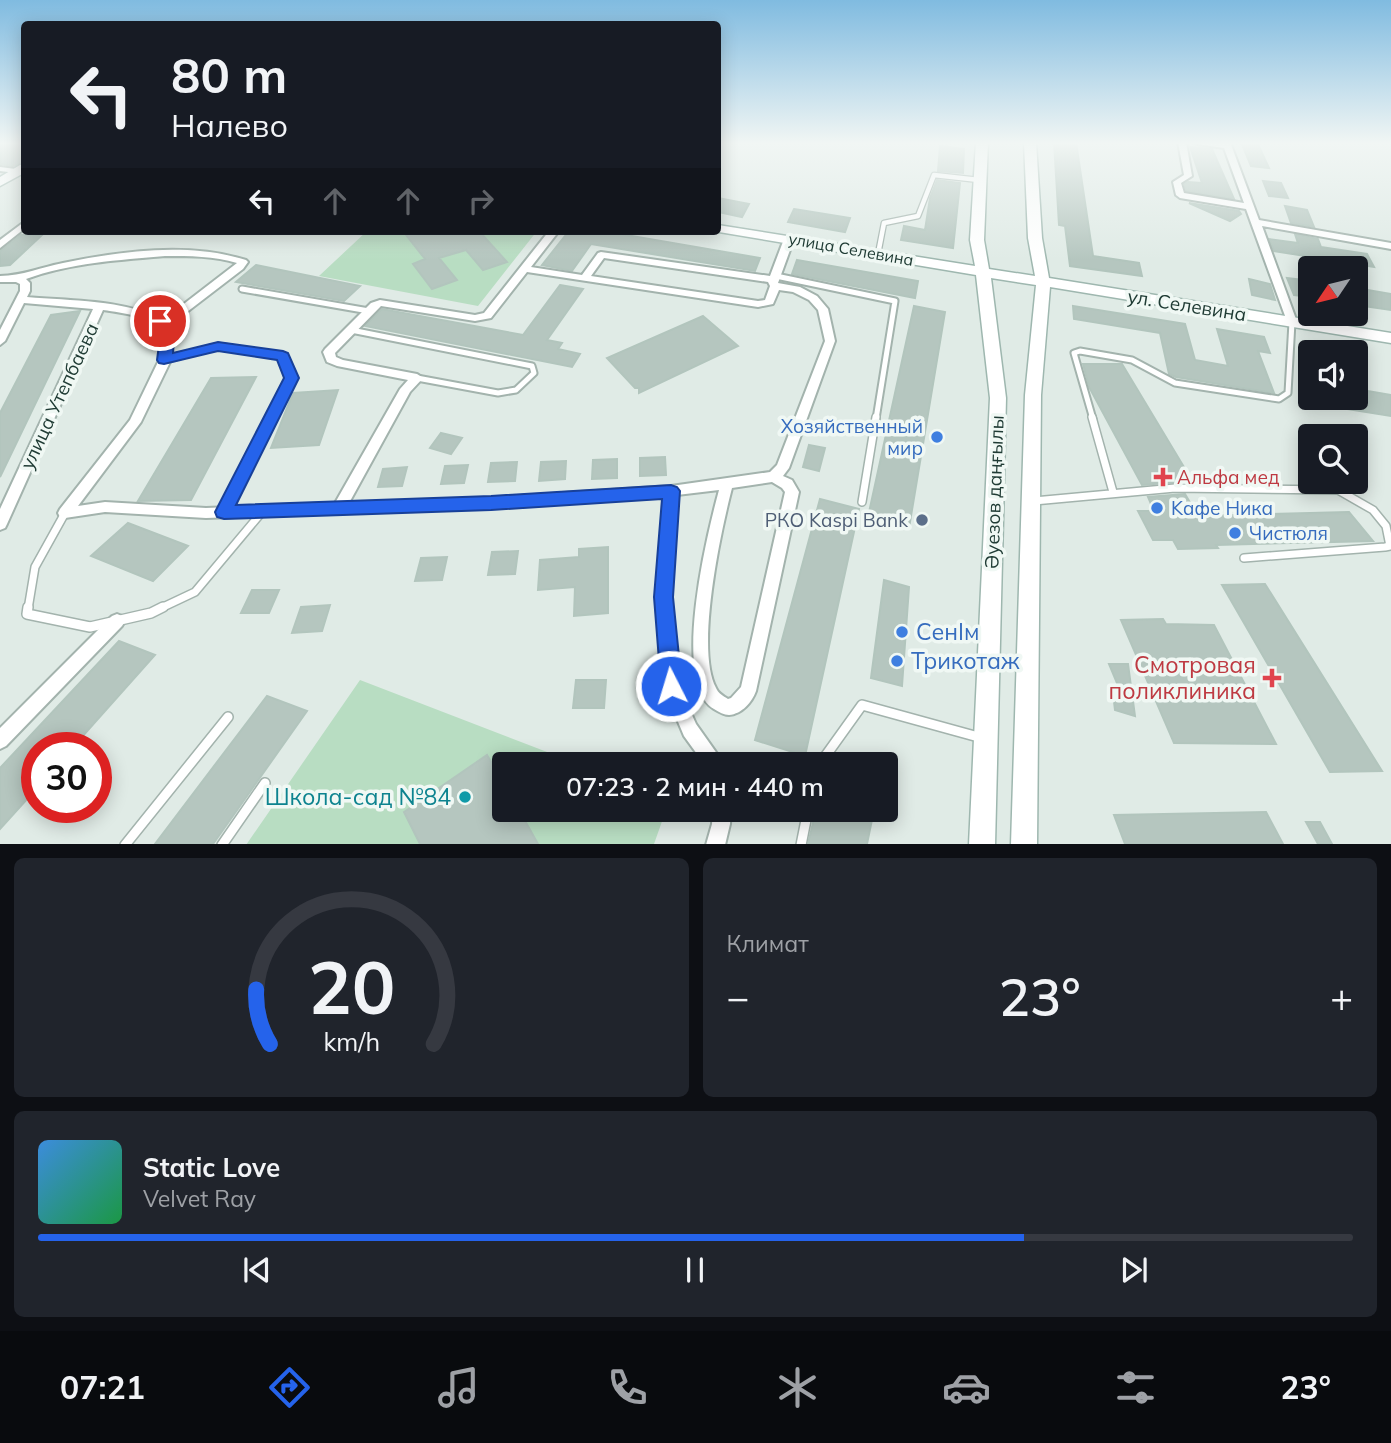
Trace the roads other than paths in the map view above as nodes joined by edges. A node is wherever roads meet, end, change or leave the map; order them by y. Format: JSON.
{"nodes":[{"id":1,"x":930,"y":181,"type":"edge"},
{"id":2,"x":980,"y":181,"type":"edge"},
{"id":3,"x":1032,"y":181,"type":"edge"},
{"id":4,"x":1178,"y":181,"type":"edge"},
{"id":5,"x":1241,"y":181,"type":"edge"},
{"id":6,"x":1250,"y":207,"type":"junction"},
{"id":7,"x":1258,"y":223,"type":"junction"},
{"id":8,"x":21,"y":228,"type":"edge"},
{"id":9,"x":721,"y":229,"type":"edge"},
{"id":10,"x":551,"y":235,"type":"edge"},
{"id":11,"x":789,"y":239,"type":"junction"},
{"id":12,"x":0,"y":245,"type":"edge"},
{"id":13,"x":1391,"y":246,"type":"edge"},
{"id":14,"x":878,"y":254,"type":"junction"},
{"id":15,"x":524,"y":269,"type":"junction"},
{"id":16,"x":983,"y":273,"type":"junction"},
{"id":17,"x":0,"y":279,"type":"edge"},
{"id":18,"x":18,"y":279,"type":"junction"},
{"id":19,"x":584,"y":279,"type":"junction"},
{"id":20,"x":775,"y":281,"type":"junction"},
{"id":21,"x":1043,"y":282,"type":"junction"},
{"id":22,"x":242,"y":289,"type":"dead end"},
{"id":23,"x":23,"y":300,"type":"junction"},
{"id":24,"x":100,"y":306,"type":"junction"},
{"id":25,"x":369,"y":311,"type":"junction"},
{"id":26,"x":1292,"y":323,"type":"junction"},
{"id":27,"x":164,"y":324,"type":"junction"},
{"id":28,"x":351,"y":330,"type":"junction"},
{"id":29,"x":1391,"y":338,"type":"edge"},
{"id":30,"x":0,"y":341,"type":"edge"},
{"id":31,"x":164,"y":360,"type":"junction"},
{"id":32,"x":417,"y":378,"type":"junction"},
{"id":33,"x":774,"y":477,"type":"junction"},
{"id":34,"x":727,"y":483,"type":"junction"},
{"id":35,"x":671,"y":491,"type":"junction"},
{"id":36,"x":1113,"y":492,"type":"junction"},
{"id":37,"x":1032,"y":501,"type":"junction"},
{"id":38,"x":862,"y":502,"type":"dead end"},
{"id":39,"x":340,"y":507,"type":"junction"},
{"id":40,"x":263,"y":510,"type":"junction"},
{"id":41,"x":224,"y":512,"type":"junction"},
{"id":42,"x":65,"y":513,"type":"junction"},
{"id":43,"x":0,"y":524,"type":"edge"},
{"id":44,"x":1244,"y":558,"type":"dead end"},
{"id":45,"x":117,"y":621,"type":"junction"},
{"id":46,"x":228,"y":717,"type":"dead end"},
{"id":47,"x":986,"y":739,"type":"junction"},
{"id":48,"x":0,"y":740,"type":"edge"},
{"id":49,"x":706,"y":752,"type":"edge"},
{"id":50,"x":829,"y":752,"type":"edge"},
{"id":51,"x":265,"y":783,"type":"dead end"},
{"id":52,"x":722,"y":822,"type":"edge"},
{"id":53,"x":806,"y":822,"type":"edge"},
{"id":54,"x":126,"y":844,"type":"edge"},
{"id":55,"x":223,"y":844,"type":"edge"},
{"id":56,"x":715,"y":844,"type":"edge"},
{"id":57,"x":801,"y":844,"type":"edge"},
{"id":58,"x":982,"y":844,"type":"edge"},
{"id":59,"x":1024,"y":844,"type":"edge"}],
"edges":[{"from":1,"to":14,"type":"lane"},
{"from":2,"to":16,"type":"main road","name":"Әуезов даңғылы"},
{"from":3,"to":21,"type":"main road","name":"Әуезов даңғылы"},
{"from":4,"to":6,"type":"street"},
{"from":5,"to":6,"type":"street"},
{"from":6,"to":7,"type":"street"},
{"from":7,"to":13,"type":"street"},
{"from":7,"to":26,"type":"street"},
{"from":8,"to":12,"type":"street"},
{"from":9,"to":11,"type":"main road","name":"улица Селевина"},
{"from":10,"to":15,"type":"street"},
{"from":11,"to":14,"type":"main road","name":"улица Селевина"},
{"from":11,"to":20,"type":"street"},
{"from":14,"to":16,"type":"main road","name":"улица Селевина"},
{"from":15,"to":19,"type":"street"},
{"from":15,"to":25,"type":"street"},
{"from":16,"to":21,"type":"main road","name":"ул. Селевина"},
{"from":16,"to":47,"type":"main road","name":"Әуезов даңғылы"},
{"from":17,"to":18,"type":"street"},
{"from":18,"to":23,"type":"street"},
{"from":18,"to":27,"type":"street"},
{"from":19,"to":20,"type":"street"},
{"from":19,"to":20,"type":"street"},
{"from":20,"to":33,"type":"street"},
{"from":20,"to":38,"type":"lane"},
{"from":21,"to":26,"type":"main road","name":"ул. Селевина"},
{"from":21,"to":37,"type":"main road","name":"Әуезов даңғылы"},
{"from":22,"to":25,"type":"lane"},
{"from":23,"to":24,"type":"street"},
{"from":23,"to":30,"type":"street"},
{"from":24,"to":27,"type":"street"},
{"from":24,"to":43,"type":"street","name":"улица Утепбаева"},
{"from":25,"to":28,"type":"street"},
{"from":26,"to":29,"type":"main road","name":"ул. Селевина"},
{"from":26,"to":36,"type":"lane"},
{"from":27,"to":31,"type":"street"},
{"from":28,"to":32,"type":"street"},
{"from":28,"to":32,"type":"lane"},
{"from":31,"to":41,"type":"lane"},
{"from":31,"to":42,"type":"street"},
{"from":32,"to":39,"type":"street"},
{"from":33,"to":34,"type":"street"},
{"from":33,"to":34,"type":"street"},
{"from":34,"to":35,"type":"street"},
{"from":35,"to":39,"type":"street"},
{"from":35,"to":49,"type":"street"},
{"from":36,"to":37,"type":"lane"},
{"from":36,"to":44,"type":"lane"},
{"from":37,"to":59,"type":"main road","name":"Әуезов даңғылы"},
{"from":39,"to":40,"type":"street"},
{"from":40,"to":41,"type":"street"},
{"from":40,"to":45,"type":"lane"},
{"from":41,"to":42,"type":"street"},
{"from":42,"to":45,"type":"lane"},
{"from":45,"to":48,"type":"street"},
{"from":46,"to":54,"type":"lane"},
{"from":47,"to":50,"type":"lane"},
{"from":47,"to":58,"type":"main road","name":"Әуезов даңғылы"},
{"from":51,"to":55,"type":"lane"},
{"from":52,"to":56,"type":"street"},
{"from":53,"to":57,"type":"lane"}]}
